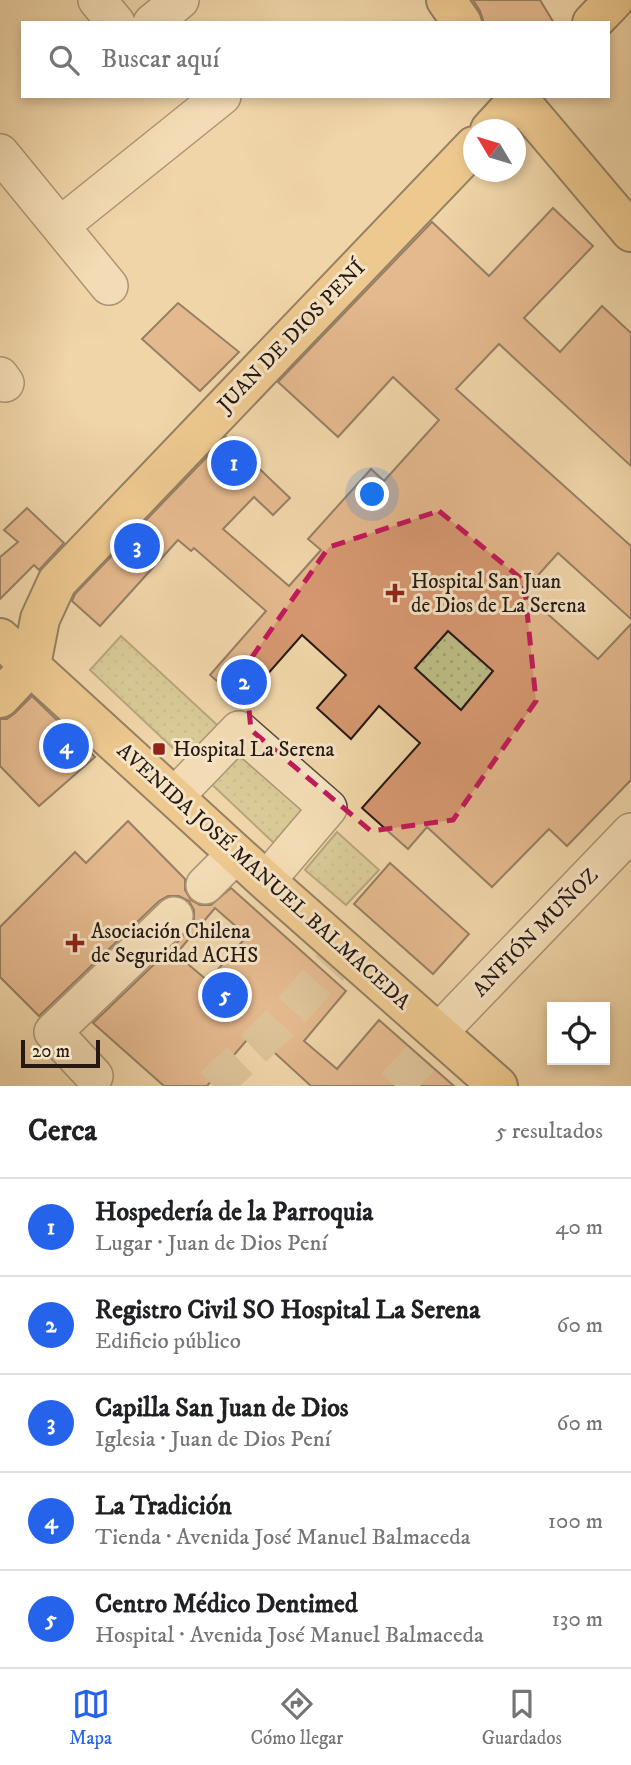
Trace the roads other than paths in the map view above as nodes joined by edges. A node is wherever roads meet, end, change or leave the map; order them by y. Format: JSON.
{"nodes":[{"id":1,"x":97,"y":0,"type":"edge"},
{"id":2,"x":180,"y":0,"type":"edge"},
{"id":3,"x":446,"y":0,"type":"edge"},
{"id":4,"x":614,"y":0,"type":"edge"},
{"id":5,"x":114,"y":21,"type":"edge"},
{"id":6,"x":154,"y":21,"type":"edge"},
{"id":7,"x":462,"y":21,"type":"edge"},
{"id":8,"x":594,"y":21,"type":"edge"},
{"id":9,"x":220,"y":98,"type":"edge"},
{"id":10,"x":518,"y":98,"type":"edge"},
{"id":11,"x":520,"y":98,"type":"edge"},
{"id":12,"x":499,"y":119,"type":"edge"},
{"id":13,"x":463,"y":158,"type":"edge"},
{"id":14,"x":5,"y":171,"type":"edge"},
{"id":15,"x":60,"y":226,"type":"junction"},
{"id":16,"x":631,"y":232,"type":"edge"},
{"id":17,"x":109,"y":286,"type":"dead end"},
{"id":18,"x":0,"y":638,"type":"edge"},
{"id":19,"x":31,"y":665,"type":"junction"},
{"id":20,"x":0,"y":698,"type":"edge"},
{"id":21,"x":174,"y":797,"type":"junction"},
{"id":22,"x":631,"y":832,"type":"edge"},
{"id":23,"x":236,"y":854,"type":"junction"},
{"id":24,"x":266,"y":881,"type":"junction"},
{"id":25,"x":205,"y":885,"type":"dead end"},
{"id":26,"x":174,"y":916,"type":"dead end"},
{"id":27,"x":436,"y":1039,"type":"junction"},
{"id":28,"x":94,"y":1076,"type":"dead end"},
{"id":29,"x":498,"y":1086,"type":"edge"}],
"edges":[{"from":1,"to":5,"type":"street"},
{"from":2,"to":6,"type":"street"},
{"from":3,"to":7,"type":"main road"},
{"from":4,"to":8,"type":"main road"},
{"from":9,"to":15,"type":"street"},
{"from":10,"to":12,"type":"main road"},
{"from":11,"to":16,"type":"main road"},
{"from":13,"to":19,"type":"main road","name":"JUAN DE DIOS PENÍ"},
{"from":14,"to":15,"type":"street"},
{"from":15,"to":17,"type":"street"},
{"from":18,"to":19,"type":"main road","name":"AVENIDA JOSÉ MANUEL BALMACEDA"},
{"from":19,"to":20,"type":"main road"},
{"from":19,"to":21,"type":"main road","name":"AVENIDA JOSÉ MANUEL BALMACEDA"},
{"from":21,"to":23,"type":"main road","name":"AVENIDA JOSÉ MANUEL BALMACEDA"},
{"from":21,"to":24,"type":"street"},
{"from":22,"to":27,"type":"street","name":"ANFIÓN MUÑOZ"},
{"from":23,"to":24,"type":"main road","name":"AVENIDA JOSÉ MANUEL BALMACEDA"},
{"from":23,"to":25,"type":"street"},
{"from":24,"to":27,"type":"main road","name":"AVENIDA JOSÉ MANUEL BALMACEDA"},
{"from":26,"to":28,"type":"street"},
{"from":27,"to":29,"type":"main road","name":"AVENIDA JOSÉ MANUEL BALMACEDA"}]}
